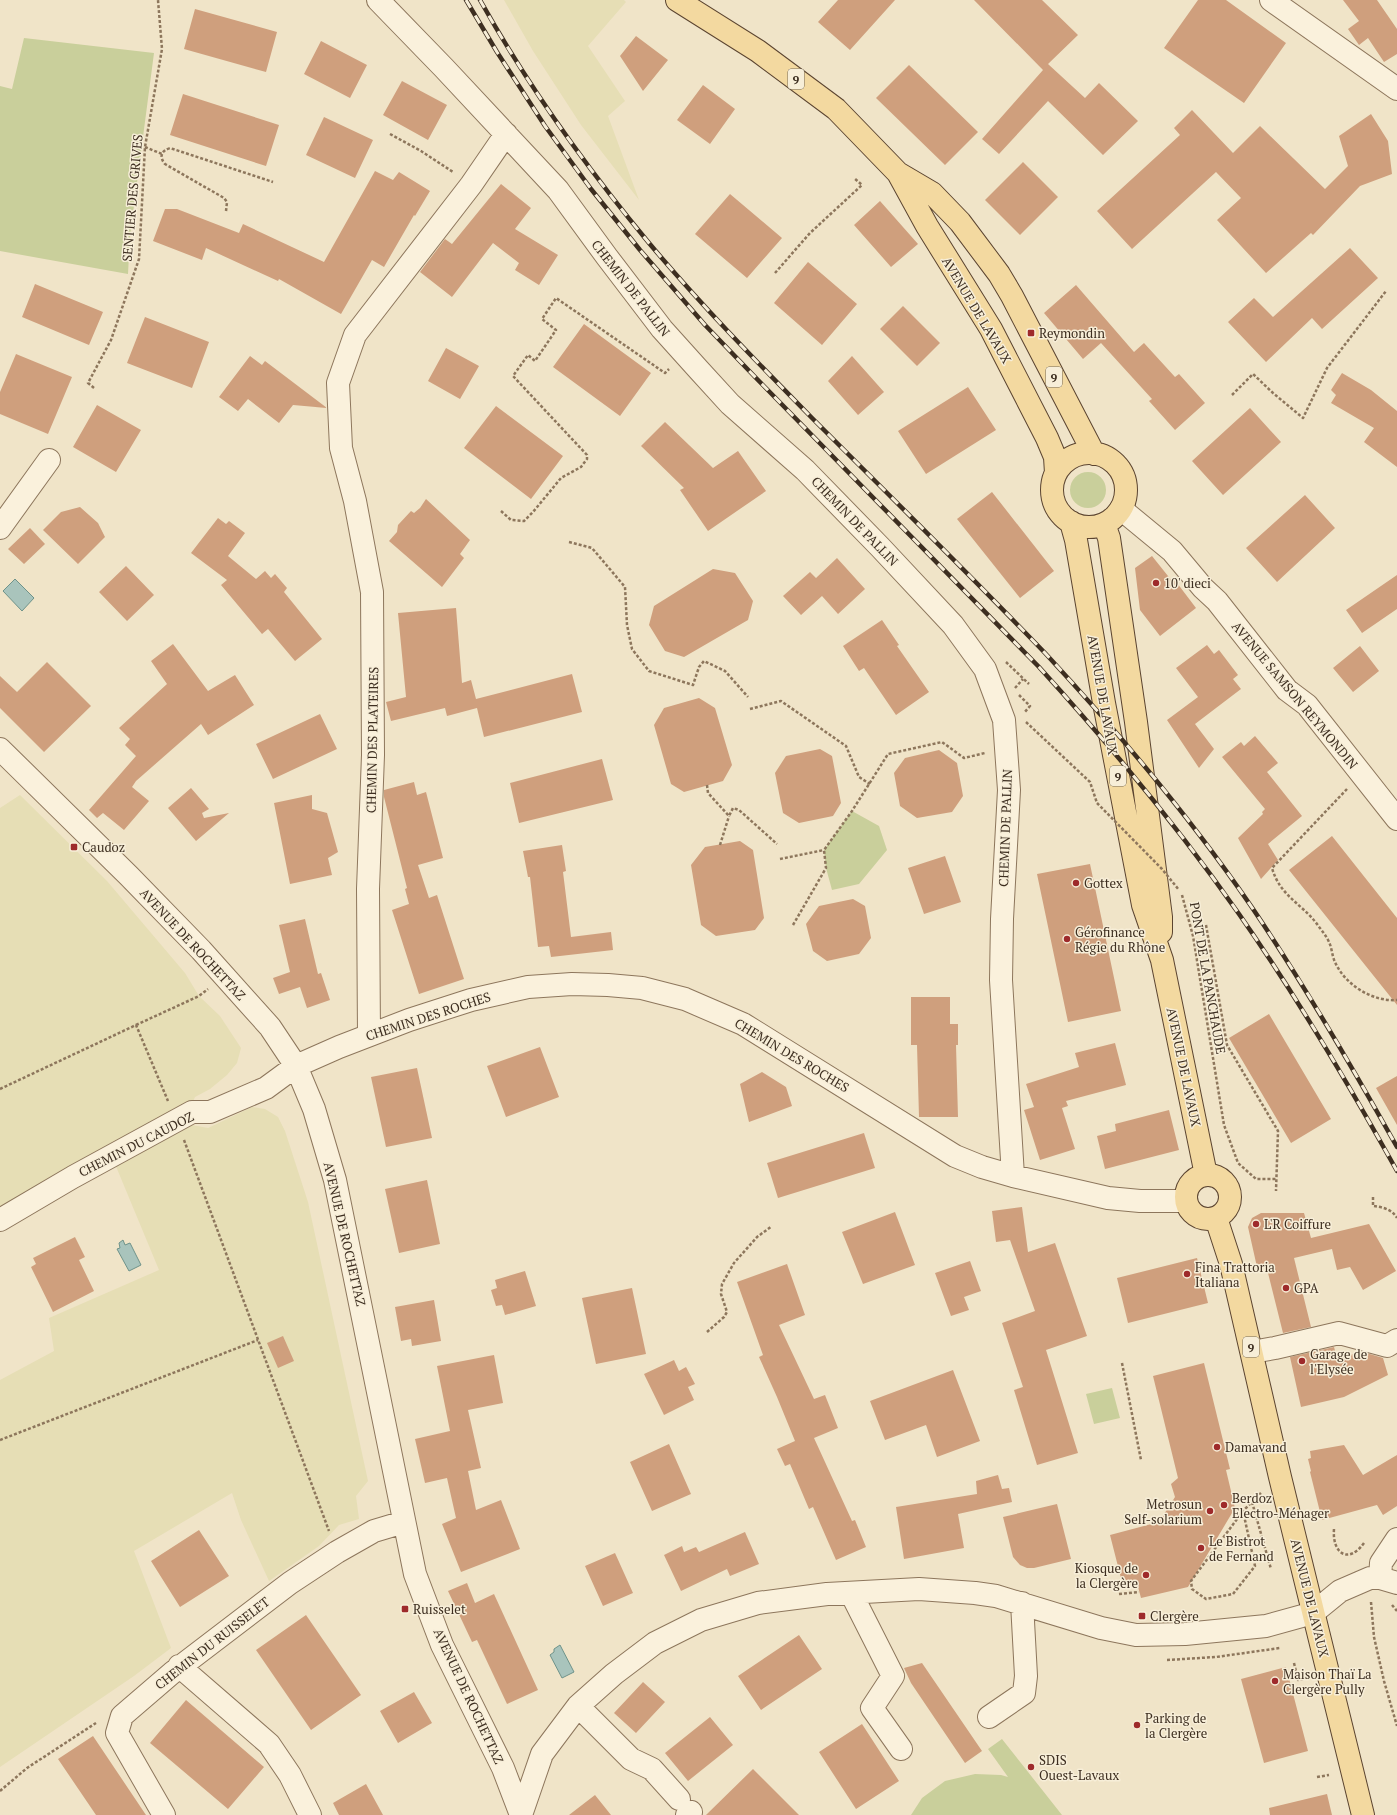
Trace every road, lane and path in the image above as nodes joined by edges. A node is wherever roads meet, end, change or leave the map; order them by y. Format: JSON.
{"nodes":[{"id":1,"x":158,"y":0,"type":"edge"},
{"id":2,"x":378,"y":0,"type":"edge"},
{"id":3,"x":677,"y":0,"type":"edge"},
{"id":4,"x":1271,"y":0,"type":"edge"},
{"id":5,"x":1397,"y":89,"type":"edge"},
{"id":6,"x":390,"y":134,"type":"dead end"},
{"id":7,"x":506,"y":134,"type":"junction"},
{"id":8,"x":145,"y":147,"type":"junction"},
{"id":9,"x":162,"y":154,"type":"junction"},
{"id":10,"x":898,"y":173,"type":"junction"},
{"id":11,"x":854,"y":178,"type":"dead end"},
{"id":12,"x":273,"y":182,"type":"dead end"},
{"id":13,"x":471,"y":185,"type":"junction"},
{"id":14,"x":226,"y":211,"type":"dead end"},
{"id":15,"x":775,"y":273,"type":"dead end"},
{"id":16,"x":1386,"y":291,"type":"dead end"},
{"id":17,"x":673,"y":365,"type":"dead end"},
{"id":18,"x":94,"y":388,"type":"dead end"},
{"id":19,"x":1232,"y":395,"type":"dead end"},
{"id":20,"x":1094,"y":454,"type":"junction"},
{"id":21,"x":50,"y":460,"type":"dead end"},
{"id":22,"x":1056,"y":473,"type":"junction"},
{"id":23,"x":1121,"y":508,"type":"junction"},
{"id":24,"x":501,"y":511,"type":"dead end"},
{"id":25,"x":1071,"y":522,"type":"junction"},
{"id":26,"x":1104,"y":524,"type":"junction"},
{"id":27,"x":0,"y":528,"type":"edge"},
{"id":28,"x":569,"y":542,"type":"dead end"},
{"id":29,"x":1024,"y":680,"type":"dead end"},
{"id":30,"x":1014,"y":689,"type":"dead end"},
{"id":31,"x":748,"y":697,"type":"dead end"},
{"id":32,"x":1026,"y":702,"type":"dead end"},
{"id":33,"x":750,"y":709,"type":"dead end"},
{"id":34,"x":1016,"y":720,"type":"junction"},
{"id":35,"x":0,"y":749,"type":"edge"},
{"id":36,"x":992,"y":751,"type":"dead end"},
{"id":37,"x":870,"y":784,"type":"junction"},
{"id":38,"x":707,"y":785,"type":"dead end"},
{"id":39,"x":1348,"y":788,"type":"dead end"},
{"id":40,"x":729,"y":816,"type":"junction"},
{"id":41,"x":1397,"y":819,"type":"edge"},
{"id":42,"x":777,"y":844,"type":"dead end"},
{"id":43,"x":720,"y":845,"type":"dead end"},
{"id":44,"x":824,"y":850,"type":"junction"},
{"id":45,"x":780,"y":859,"type":"dead end"},
{"id":46,"x":793,"y":925,"type":"dead end"},
{"id":47,"x":1206,"y":925,"type":"dead end"},
{"id":48,"x":1162,"y":960,"type":"junction"},
{"id":49,"x":226,"y":978,"type":"junction"},
{"id":50,"x":1397,"y":1000,"type":"edge"},
{"id":51,"x":136,"y":1025,"type":"junction"},
{"id":52,"x":369,"y":1035,"type":"junction"},
{"id":53,"x":296,"y":1066,"type":"junction"},
{"id":54,"x":0,"y":1089,"type":"edge"},
{"id":55,"x":177,"y":1122,"type":"junction"},
{"id":56,"x":1206,"y":1175,"type":"junction"},
{"id":57,"x":1014,"y":1176,"type":"junction"},
{"id":58,"x":1277,"y":1179,"type":"junction"},
{"id":59,"x":1276,"y":1192,"type":"dead end"},
{"id":60,"x":1373,"y":1197,"type":"dead end"},
{"id":61,"x":1186,"y":1201,"type":"junction"},
{"id":62,"x":1216,"y":1218,"type":"junction"},
{"id":63,"x":1397,"y":1218,"type":"edge"},
{"id":64,"x":0,"y":1220,"type":"edge"},
{"id":65,"x":772,"y":1226,"type":"dead end"},
{"id":66,"x":707,"y":1332,"type":"dead end"},
{"id":67,"x":258,"y":1340,"type":"junction"},
{"id":68,"x":1397,"y":1340,"type":"edge"},
{"id":69,"x":1252,"y":1352,"type":"junction"},
{"id":70,"x":1122,"y":1363,"type":"dead end"},
{"id":71,"x":0,"y":1440,"type":"edge"},
{"id":72,"x":1141,"y":1460,"type":"dead end"},
{"id":73,"x":1280,"y":1477,"type":"junction"},
{"id":74,"x":1252,"y":1501,"type":"junction"},
{"id":75,"x":1243,"y":1511,"type":"junction"},
{"id":76,"x":404,"y":1522,"type":"junction"},
{"id":77,"x":1334,"y":1529,"type":"dead end"},
{"id":78,"x":1397,"y":1539,"type":"edge"},
{"id":79,"x":1364,"y":1543,"type":"dead end"},
{"id":80,"x":337,"y":1552,"type":"junction"},
{"id":81,"x":1271,"y":1569,"type":"dead end"},
{"id":82,"x":1388,"y":1580,"type":"edge"},
{"id":83,"x":1139,"y":1592,"type":"dead end"},
{"id":84,"x":851,"y":1593,"type":"junction"},
{"id":85,"x":1119,"y":1594,"type":"dead end"},
{"id":86,"x":1370,"y":1600,"type":"dead end"},
{"id":87,"x":1022,"y":1603,"type":"junction"},
{"id":88,"x":1313,"y":1613,"type":"junction"},
{"id":89,"x":1280,"y":1648,"type":"dead end"},
{"id":90,"x":1167,"y":1660,"type":"dead end"},
{"id":91,"x":1294,"y":1663,"type":"dead end"},
{"id":92,"x":179,"y":1666,"type":"junction"},
{"id":93,"x":1303,"y":1679,"type":"dead end"},
{"id":94,"x":578,"y":1706,"type":"junction"},
{"id":95,"x":122,"y":1716,"type":"junction"},
{"id":96,"x":989,"y":1717,"type":"dead end"},
{"id":97,"x":1397,"y":1726,"type":"edge"},
{"id":98,"x":901,"y":1749,"type":"dead end"},
{"id":99,"x":1329,"y":1774,"type":"dead end"},
{"id":100,"x":1317,"y":1777,"type":"dead end"},
{"id":101,"x":0,"y":1791,"type":"edge"},
{"id":102,"x":686,"y":1808,"type":"edge"},
{"id":103,"x":164,"y":1815,"type":"edge"},
{"id":104,"x":310,"y":1815,"type":"edge"},
{"id":105,"x":521,"y":1815,"type":"edge"},
{"id":106,"x":1363,"y":1815,"type":"edge"}],
"edges":[{"from":1,"to":8,"type":"path","name":"SENTIER DES GRIVES"},
{"from":2,"to":7,"type":"street","name":"CHEMIN DE PALLIN"},
{"from":3,"to":10,"type":"main road","name":"AVENUE DE LAVAUX","number":"9"},
{"from":4,"to":5,"type":"street"},
{"from":6,"to":13,"type":"path"},
{"from":7,"to":13,"type":"street","name":"CHEMIN DES PLATEIRES"},
{"from":7,"to":34,"type":"street","name":"CHEMIN DE PALLIN"},
{"from":8,"to":9,"type":"path"},
{"from":8,"to":18,"type":"path","name":"SENTIER DES GRIVES"},
{"from":9,"to":12,"type":"path"},
{"from":9,"to":14,"type":"path"},
{"from":10,"to":20,"type":"main road","name":"AVENUE DE LAVAUX","number":"9"},
{"from":10,"to":22,"type":"main road","name":"AVENUE DE LAVAUX","number":"9"},
{"from":11,"to":15,"type":"path"},
{"from":13,"to":52,"type":"street","name":"CHEMIN DES PLATEIRES"},
{"from":16,"to":19,"type":"path"},
{"from":17,"to":24,"type":"path"},
{"from":20,"to":22,"type":"main road"},
{"from":20,"to":23,"type":"main road"},
{"from":21,"to":27,"type":"street"},
{"from":22,"to":25,"type":"main road"},
{"from":23,"to":26,"type":"main road"},
{"from":23,"to":41,"type":"street","name":"AVENUE SAMSON REYMONDIN"},
{"from":25,"to":26,"type":"main road"},
{"from":25,"to":48,"type":"main road","name":"AVENUE DE LAVAUX","number":"9"},
{"from":26,"to":48,"type":"main road","name":"AVENUE DE LAVAUX","number":"9"},
{"from":28,"to":31,"type":"path"},
{"from":29,"to":30,"type":"path"},
{"from":32,"to":34,"type":"path"},
{"from":33,"to":37,"type":"path"},
{"from":34,"to":57,"type":"street","name":"CHEMIN DE PALLIN"},
{"from":34,"to":58,"type":"path","name":"PONT DE LA PANCHAUDE","bridge":true},
{"from":35,"to":49,"type":"street","name":"AVENUE DE ROCHETTAZ"},
{"from":36,"to":37,"type":"path"},
{"from":37,"to":44,"type":"path"},
{"from":38,"to":40,"type":"path"},
{"from":39,"to":50,"type":"path"},
{"from":40,"to":42,"type":"path"},
{"from":40,"to":43,"type":"path"},
{"from":44,"to":45,"type":"path"},
{"from":44,"to":46,"type":"path"},
{"from":47,"to":58,"type":"path"},
{"from":48,"to":56,"type":"main road","name":"AVENUE DE LAVAUX","number":"9"},
{"from":49,"to":51,"type":"path"},
{"from":49,"to":53,"type":"street","name":"AVENUE DE ROCHETTAZ"},
{"from":51,"to":54,"type":"path"},
{"from":51,"to":55,"type":"path"},
{"from":52,"to":53,"type":"street","name":"CHEMIN DES ROCHES"},
{"from":52,"to":57,"type":"street","name":"CHEMIN DES ROCHES"},
{"from":53,"to":55,"type":"street","name":"CHEMIN DU CAUDOZ"},
{"from":53,"to":76,"type":"street","name":"AVENUE DE ROCHETTAZ"},
{"from":55,"to":64,"type":"street","name":"CHEMIN DU CAUDOZ"},
{"from":55,"to":67,"type":"path"},
{"from":56,"to":61,"type":"main road"},
{"from":56,"to":62,"type":"main road"},
{"from":57,"to":61,"type":"street","name":"CHEMIN DES ROCHES"},
{"from":58,"to":59,"type":"path"},
{"from":60,"to":63,"type":"path"},
{"from":61,"to":62,"type":"main road"},
{"from":62,"to":69,"type":"main road","name":"AVENUE DE LAVAUX","number":"9"},
{"from":65,"to":66,"type":"path"},
{"from":67,"to":71,"type":"path"},
{"from":67,"to":80,"type":"path"},
{"from":68,"to":69,"type":"street"},
{"from":69,"to":73,"type":"main road","name":"AVENUE DE LAVAUX","number":"9"},
{"from":70,"to":72,"type":"path"},
{"from":73,"to":74,"type":"path"},
{"from":73,"to":88,"type":"main road","name":"AVENUE DE LAVAUX","number":"9"},
{"from":74,"to":75,"type":"path"},
{"from":74,"to":81,"type":"path"},
{"from":75,"to":75,"type":"path"},
{"from":76,"to":80,"type":"street","name":"CHEMIN DU RUISSELET"},
{"from":76,"to":105,"type":"street","name":"AVENUE DE ROCHETTAZ"},
{"from":77,"to":79,"type":"path"},
{"from":78,"to":82,"type":"street"},
{"from":80,"to":92,"type":"street","name":"CHEMIN DU RUISSELET"},
{"from":82,"to":88,"type":"street"},
{"from":83,"to":85,"type":"path"},
{"from":84,"to":87,"type":"street"},
{"from":84,"to":94,"type":"street"},
{"from":84,"to":98,"type":"street"},
{"from":86,"to":97,"type":"path"},
{"from":87,"to":88,"type":"street"},
{"from":87,"to":96,"type":"street"},
{"from":88,"to":106,"type":"main road","name":"AVENUE DE LAVAUX"},
{"from":89,"to":90,"type":"path"},
{"from":91,"to":93,"type":"path"},
{"from":92,"to":95,"type":"street","name":"CHEMIN DU RUISSELET"},
{"from":92,"to":104,"type":"street"},
{"from":94,"to":102,"type":"street"},
{"from":94,"to":105,"type":"street"},
{"from":95,"to":101,"type":"path"},
{"from":95,"to":103,"type":"street"},
{"from":99,"to":100,"type":"path"}]}
